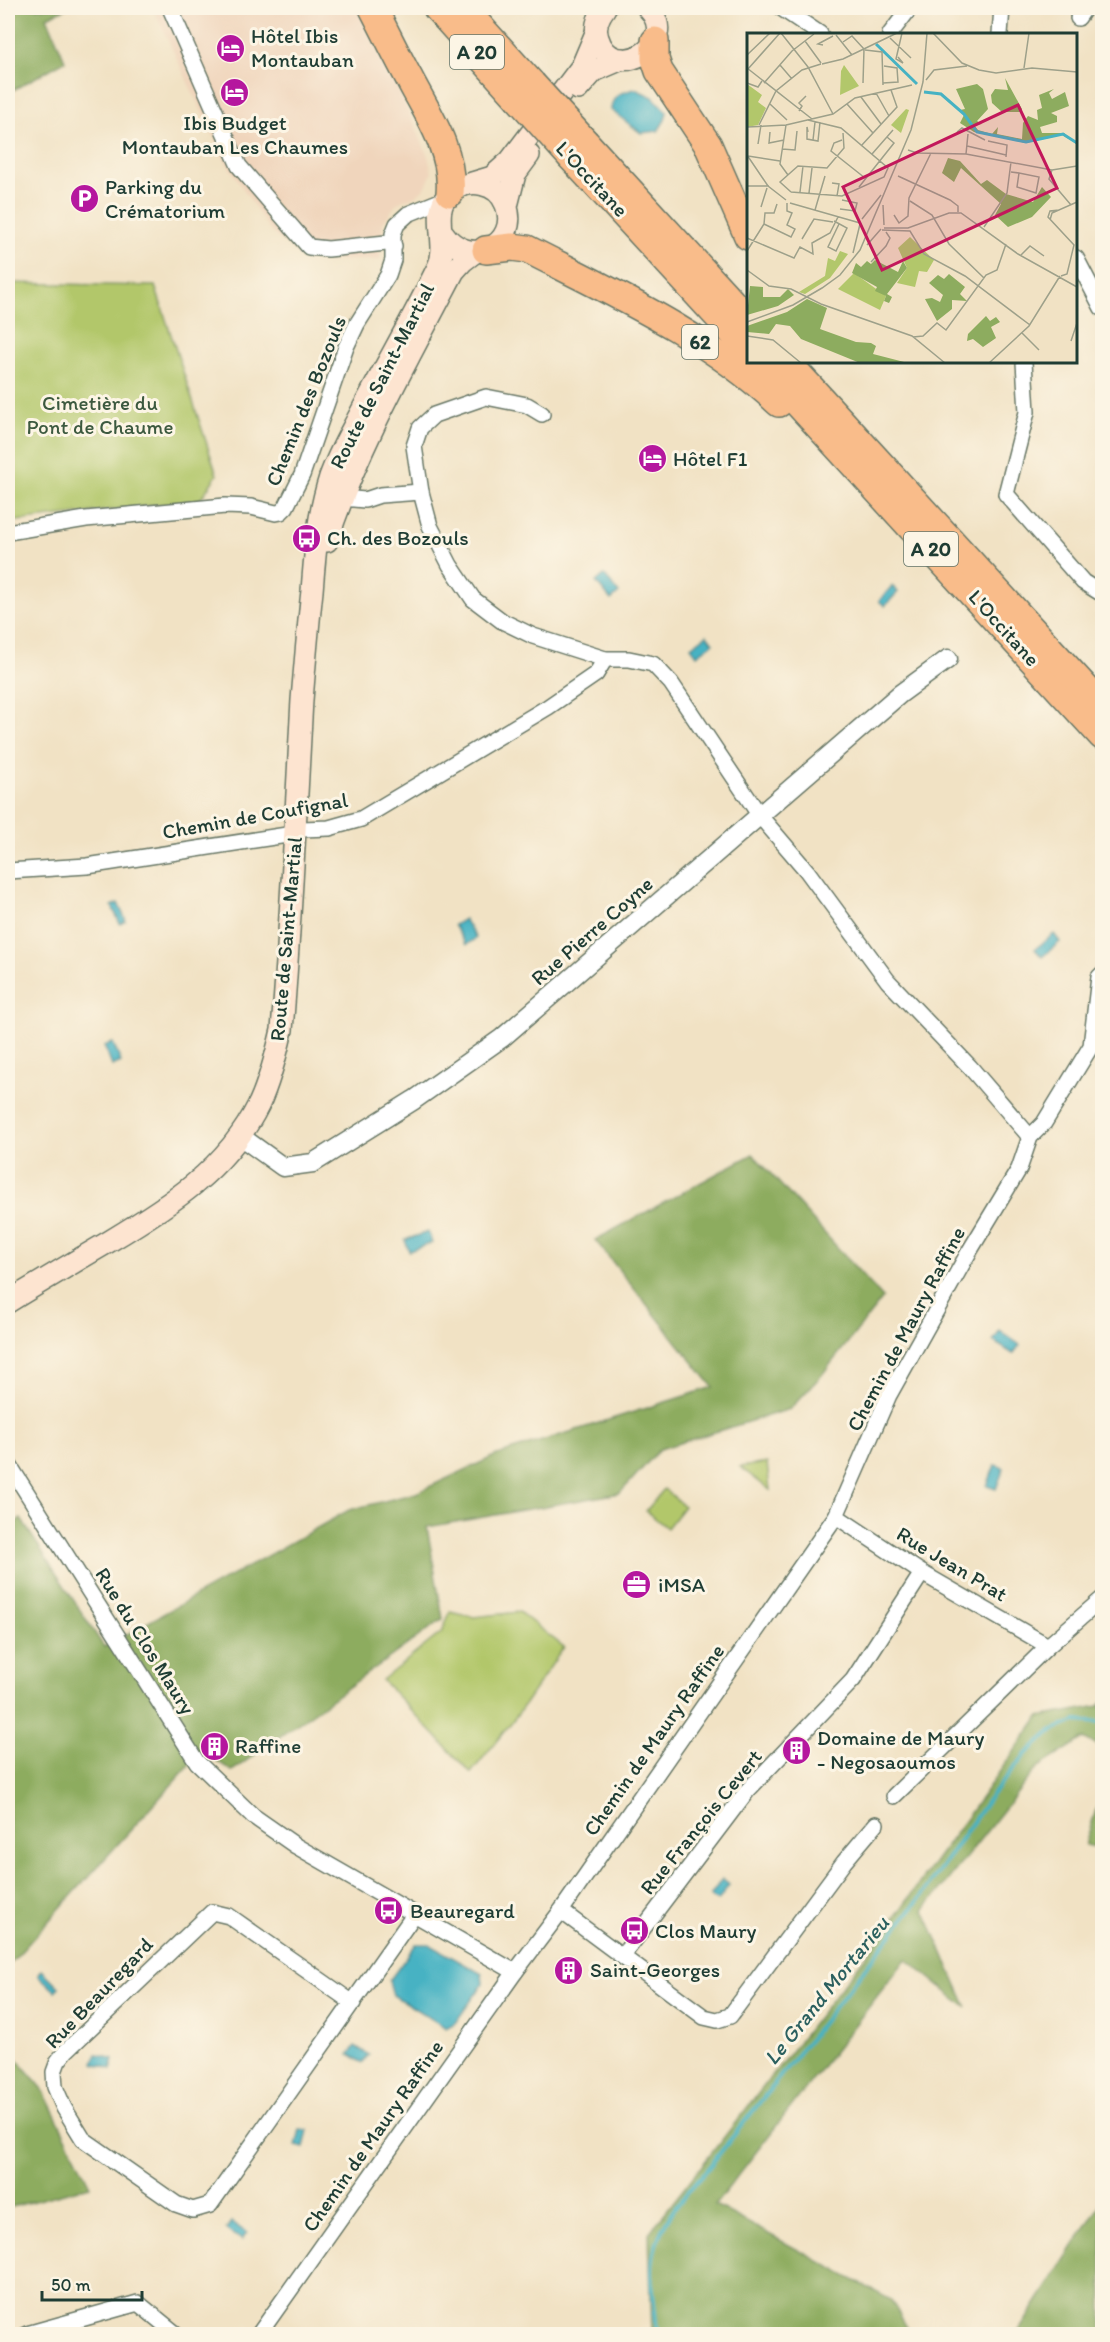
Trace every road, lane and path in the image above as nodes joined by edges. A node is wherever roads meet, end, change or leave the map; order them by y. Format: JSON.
{"nodes":[{"id":1,"x":170,"y":8,"type":"edge"},
{"id":2,"x":373,"y":8,"type":"edge"},
{"id":3,"x":437,"y":8,"type":"edge"},
{"id":4,"x":463,"y":8,"type":"edge"},
{"id":5,"x":605,"y":8,"type":"edge"},
{"id":6,"x":781,"y":8,"type":"edge"},
{"id":7,"x":910,"y":8,"type":"edge"},
{"id":8,"x":1002,"y":8,"type":"edge"},
{"id":9,"x":654,"y":19,"type":"edge"},
{"id":10,"x":596,"y":33,"type":"junction"},
{"id":11,"x":818,"y":33,"type":"edge"},
{"id":12,"x":891,"y":33,"type":"edge"},
{"id":13,"x":1000,"y":33,"type":"edge"},
{"id":14,"x":622,"y":59,"type":"junction"},
{"id":15,"x":524,"y":91,"type":"junction"},
{"id":16,"x":578,"y":150,"type":"junction"},
{"id":17,"x":455,"y":192,"type":"junction"},
{"id":18,"x":507,"y":206,"type":"junction"},
{"id":19,"x":402,"y":218,"type":"junction"},
{"id":20,"x":442,"y":231,"type":"junction"},
{"id":21,"x":747,"y":234,"type":"edge"},
{"id":22,"x":394,"y":246,"type":"junction"},
{"id":23,"x":481,"y":251,"type":"junction"},
{"id":24,"x":1077,"y":260,"type":"edge"},
{"id":25,"x":1102,"y":272,"type":"edge"},
{"id":26,"x":1089,"y":281,"type":"junction"},
{"id":27,"x":1102,"y":308,"type":"edge"},
{"id":28,"x":747,"y":319,"type":"edge"},
{"id":29,"x":747,"y":348,"type":"edge"},
{"id":30,"x":761,"y":363,"type":"edge"},
{"id":31,"x":788,"y":363,"type":"edge"},
{"id":32,"x":814,"y":363,"type":"edge"},
{"id":33,"x":1024,"y":363,"type":"edge"},
{"id":34,"x":367,"y":400,"type":"junction"},
{"id":35,"x":542,"y":414,"type":"dead end"},
{"id":36,"x":353,"y":468,"type":"junction"},
{"id":37,"x":888,"y":488,"type":"junction"},
{"id":38,"x":421,"y":492,"type":"junction"},
{"id":39,"x":380,"y":495,"type":"junction"},
{"id":40,"x":342,"y":498,"type":"junction"},
{"id":41,"x":8,"y":532,"type":"edge"},
{"id":42,"x":312,"y":590,"type":"junction"},
{"id":43,"x":1102,"y":591,"type":"edge"},
{"id":44,"x":605,"y":659,"type":"junction"},
{"id":45,"x":948,"y":659,"type":"dead end"},
{"id":46,"x":1102,"y":706,"type":"edge"},
{"id":47,"x":1102,"y":736,"type":"edge"},
{"id":48,"x":760,"y":816,"type":"junction"},
{"id":49,"x":295,"y":832,"type":"junction"},
{"id":50,"x":8,"y":871,"type":"edge"},
{"id":51,"x":1102,"y":974,"type":"edge"},
{"id":52,"x":240,"y":1136,"type":"junction"},
{"id":53,"x":1030,"y":1137,"type":"junction"},
{"id":54,"x":8,"y":1302,"type":"edge"},
{"id":55,"x":8,"y":1463,"type":"edge"},
{"id":56,"x":836,"y":1516,"type":"junction"},
{"id":57,"x":922,"y":1573,"type":"junction"},
{"id":58,"x":1102,"y":1599,"type":"edge"},
{"id":59,"x":1048,"y":1646,"type":"junction"},
{"id":60,"x":894,"y":1797,"type":"dead end"},
{"id":61,"x":876,"y":1824,"type":"dead end"},
{"id":62,"x":561,"y":1911,"type":"junction"},
{"id":63,"x":414,"y":1915,"type":"junction"},
{"id":64,"x":623,"y":1956,"type":"junction"},
{"id":65,"x":515,"y":1972,"type":"junction"},
{"id":66,"x":353,"y":2003,"type":"junction"},
{"id":67,"x":27,"y":2334,"type":"edge"},
{"id":68,"x":176,"y":2334,"type":"edge"},
{"id":69,"x":259,"y":2334,"type":"edge"}],
"edges":[{"from":1,"to":22,"type":"street"},
{"from":2,"to":17,"type":"highway"},
{"from":3,"to":15,"type":"highway","name":"L'Occitane","number":"A 20"},
{"from":4,"to":15,"type":"highway","name":"L'Occitane","number":"A 20"},
{"from":5,"to":10,"type":"main road"},
{"from":6,"to":11,"type":"street"},
{"from":7,"to":12,"type":"street"},
{"from":8,"to":13,"type":"street"},
{"from":9,"to":14,"type":"main road"},
{"from":9,"to":21,"type":"highway"},
{"from":10,"to":14,"type":"main road"},
{"from":10,"to":17,"type":"main road"},
{"from":14,"to":18,"type":"main road"},
{"from":15,"to":16,"type":"highway","name":"L'Occitane","number":"A 20","bridge":true},
{"from":16,"to":28,"type":"highway","name":"L'Occitane","number":"A 20"},
{"from":16,"to":29,"type":"highway","name":"L'Occitane","number":"A 20"},
{"from":17,"to":18,"type":"main road"},
{"from":17,"to":19,"type":"street"},
{"from":17,"to":20,"type":"main road"},
{"from":18,"to":23,"type":"main road"},
{"from":19,"to":20,"type":"street"},
{"from":19,"to":22,"type":"street","name":"Chemin des Bozouls"},
{"from":20,"to":23,"type":"main road"},
{"from":20,"to":34,"type":"main road","name":"Route de Saint-Martial"},
{"from":22,"to":41,"type":"street","name":"Chemin des Bozouls"},
{"from":23,"to":36,"type":"main road","name":"Route de Saint-Martial"},
{"from":23,"to":37,"type":"highway","number":"62"},
{"from":24,"to":26,"type":"street"},
{"from":25,"to":26,"type":"street"},
{"from":26,"to":27,"type":"street"},
{"from":30,"to":37,"type":"highway","name":"L'Occitane","number":"A 20"},
{"from":31,"to":37,"type":"highway","name":"L'Occitane","number":"A 20"},
{"from":32,"to":37,"type":"highway"},
{"from":33,"to":43,"type":"street"},
{"from":34,"to":40,"type":"main road"},
{"from":34,"to":42,"type":"main road","name":"Route de Saint-Martial"},
{"from":35,"to":38,"type":"street"},
{"from":36,"to":39,"type":"street"},
{"from":36,"to":40,"type":"main road","name":"Route de Saint-Martial"},
{"from":37,"to":46,"type":"highway","name":"L'Occitane","number":"A 20"},
{"from":37,"to":47,"type":"highway","name":"L'Occitane","number":"A 20"},
{"from":38,"to":39,"type":"street"},
{"from":38,"to":44,"type":"street"},
{"from":39,"to":40,"type":"street"},
{"from":40,"to":42,"type":"main road","name":"Route de Saint-Martial"},
{"from":42,"to":49,"type":"main road","name":"Route de Saint-Martial"},
{"from":44,"to":48,"type":"street"},
{"from":44,"to":49,"type":"street","name":"Chemin de Coufignal"},
{"from":45,"to":48,"type":"street","name":"Rue Pierre Coyne"},
{"from":48,"to":52,"type":"street","name":"Rue Pierre Coyne"},
{"from":48,"to":53,"type":"street"},
{"from":49,"to":50,"type":"street","name":"Chemin de Coufignal"},
{"from":49,"to":52,"type":"main road","name":"Route de Saint-Martial"},
{"from":51,"to":53,"type":"street","name":"Chemin de Maury Raffine"},
{"from":52,"to":54,"type":"main road","name":"Route de Saint-Martial"},
{"from":53,"to":56,"type":"street","name":"Chemin de Maury Raffine"},
{"from":55,"to":63,"type":"street","name":"Rue du Clos Maury"},
{"from":56,"to":57,"type":"street","name":"Rue Jean Prat"},
{"from":56,"to":62,"type":"street","name":"Chemin de Maury Raffine"},
{"from":57,"to":59,"type":"street","name":"Rue Jean Prat"},
{"from":57,"to":64,"type":"street","name":"Rue François Cevert"},
{"from":58,"to":59,"type":"street"},
{"from":59,"to":60,"type":"street"},
{"from":61,"to":64,"type":"street"},
{"from":62,"to":64,"type":"street"},
{"from":62,"to":65,"type":"street","name":"Chemin de Maury Raffine"},
{"from":63,"to":65,"type":"street","name":"Rue du Clos Maury"},
{"from":63,"to":66,"type":"street","name":"Rue Beauregard"},
{"from":65,"to":69,"type":"street","name":"Chemin de Maury Raffine"},
{"from":66,"to":66,"type":"street","name":"Rue Beauregard"},
{"from":67,"to":68,"type":"street"}]}
